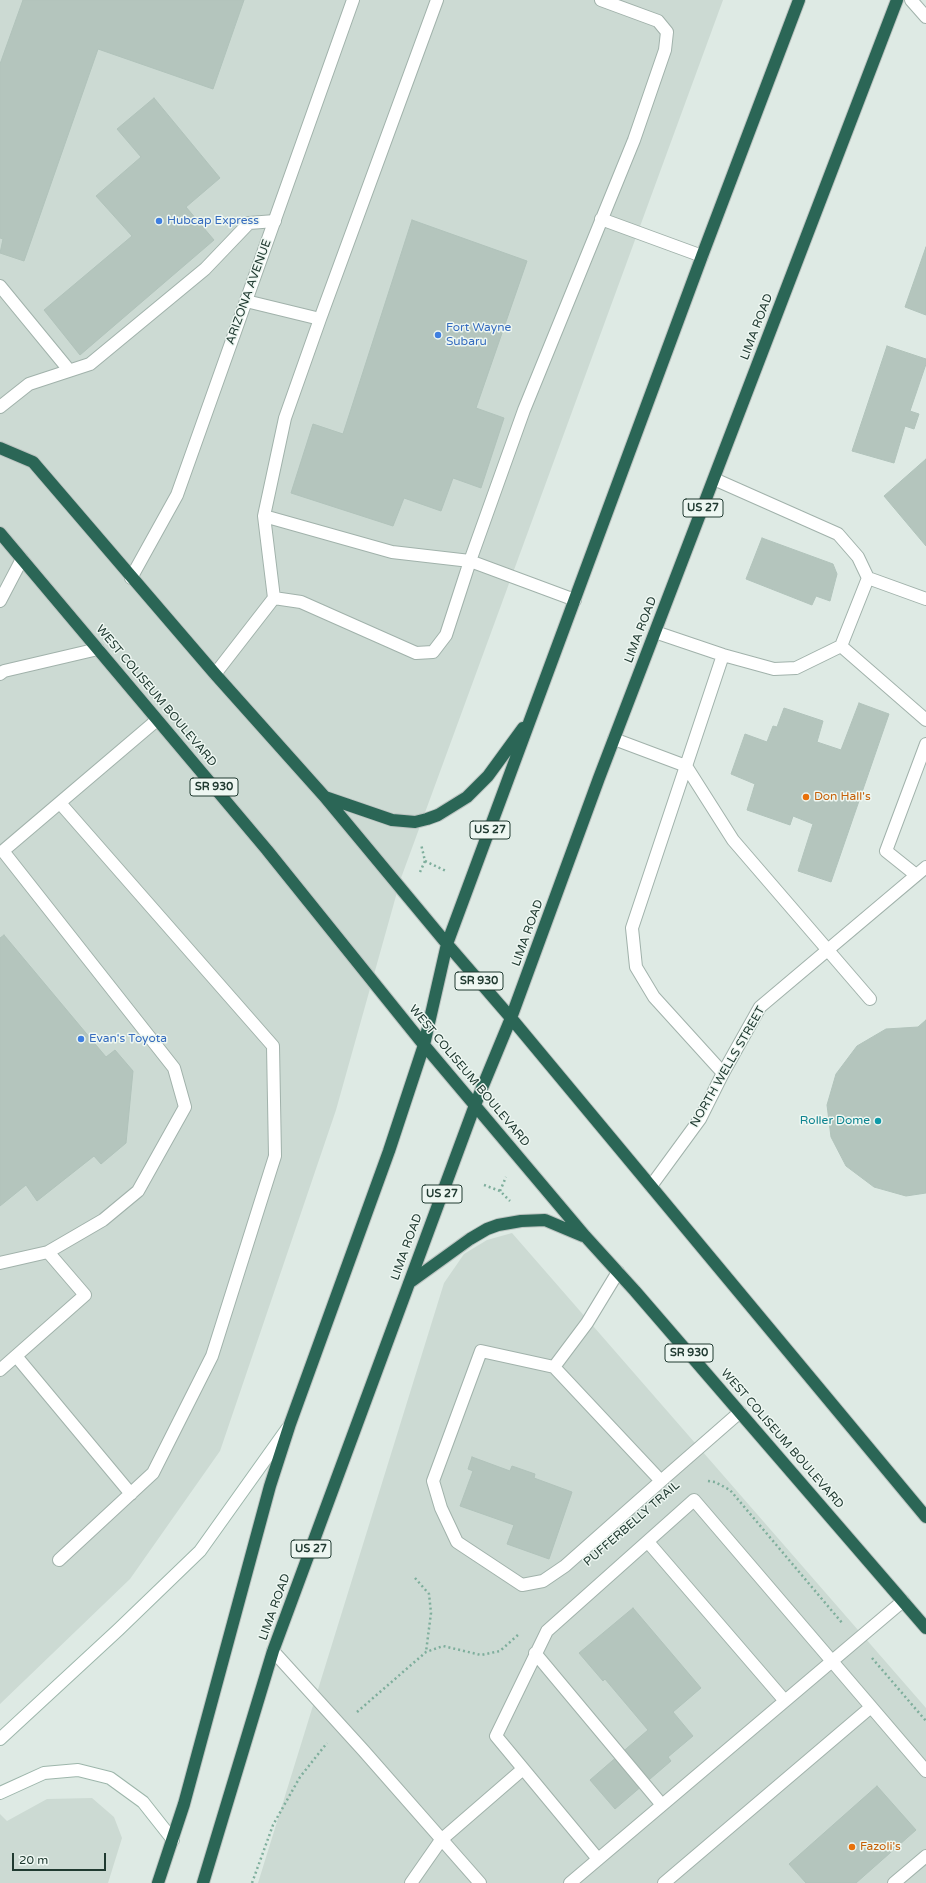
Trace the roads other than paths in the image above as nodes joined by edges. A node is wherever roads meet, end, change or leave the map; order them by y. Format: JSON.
{"nodes":[{"id":1,"x":353,"y":0,"type":"edge"},
{"id":2,"x":437,"y":0,"type":"edge"},
{"id":3,"x":601,"y":0,"type":"edge"},
{"id":4,"x":799,"y":0,"type":"edge"},
{"id":5,"x":897,"y":0,"type":"edge"},
{"id":6,"x":911,"y":0,"type":"edge"},
{"id":7,"x":926,"y":17,"type":"edge"},
{"id":8,"x":601,"y":219,"type":"junction"},
{"id":9,"x":275,"y":221,"type":"junction"},
{"id":10,"x":702,"y":256,"type":"junction"},
{"id":11,"x":0,"y":286,"type":"edge"},
{"id":12,"x":246,"y":301,"type":"junction"},
{"id":13,"x":320,"y":319,"type":"junction"},
{"id":14,"x":69,"y":370,"type":"junction"},
{"id":15,"x":0,"y":407,"type":"edge"},
{"id":16,"x":0,"y":448,"type":"edge"},
{"id":17,"x":714,"y":479,"type":"junction"},
{"id":18,"x":264,"y":516,"type":"junction"},
{"id":19,"x":0,"y":533,"type":"edge"},
{"id":20,"x":22,"y":559,"type":"junction"},
{"id":21,"x":470,"y":561,"type":"junction"},
{"id":22,"x":132,"y":578,"type":"junction"},
{"id":23,"x":868,"y":578,"type":"junction"},
{"id":24,"x":274,"y":598,"type":"junction"},
{"id":25,"x":926,"y":599,"type":"edge"},
{"id":26,"x":576,"y":600,"type":"junction"},
{"id":27,"x":0,"y":601,"type":"edge"},
{"id":28,"x":655,"y":632,"type":"junction"},
{"id":29,"x":841,"y":646,"type":"junction"},
{"id":30,"x":98,"y":649,"type":"junction"},
{"id":31,"x":723,"y":655,"type":"junction"},
{"id":32,"x":0,"y":674,"type":"edge"},
{"id":33,"x":215,"y":674,"type":"junction"},
{"id":34,"x":532,"y":716,"type":"junction"},
{"id":35,"x":157,"y":720,"type":"junction"},
{"id":36,"x":926,"y":720,"type":"edge"},
{"id":37,"x":614,"y":739,"type":"junction"},
{"id":38,"x":926,"y":744,"type":"edge"},
{"id":39,"x":686,"y":766,"type":"junction"},
{"id":40,"x":324,"y":796,"type":"junction"},
{"id":41,"x":60,"y":803,"type":"junction"},
{"id":42,"x":2,"y":852,"type":"edge"},
{"id":43,"x":926,"y":867,"type":"edge"},
{"id":44,"x":916,"y":875,"type":"junction"},
{"id":45,"x":446,"y":944,"type":"junction"},
{"id":46,"x":828,"y":950,"type":"junction"},
{"id":47,"x":870,"y":999,"type":"dead end"},
{"id":48,"x":511,"y":1018,"type":"junction"},
{"id":49,"x":424,"y":1045,"type":"junction"},
{"id":50,"x":723,"y":1073,"type":"junction"},
{"id":51,"x":475,"y":1105,"type":"junction"},
{"id":52,"x":651,"y":1186,"type":"junction"},
{"id":53,"x":584,"y":1236,"type":"junction"},
{"id":54,"x":48,"y":1252,"type":"junction"},
{"id":55,"x":0,"y":1263,"type":"edge"},
{"id":56,"x":618,"y":1272,"type":"junction"},
{"id":57,"x":409,"y":1283,"type":"junction"},
{"id":58,"x":16,"y":1356,"type":"junction"},
{"id":59,"x":554,"y":1367,"type":"junction"},
{"id":60,"x":0,"y":1370,"type":"edge"},
{"id":61,"x":740,"y":1412,"type":"junction"},
{"id":62,"x":290,"y":1424,"type":"junction"},
{"id":63,"x":661,"y":1481,"type":"junction"},
{"id":64,"x":131,"y":1494,"type":"junction"},
{"id":65,"x":926,"y":1517,"type":"edge"},
{"id":66,"x":648,"y":1542,"type":"junction"},
{"id":67,"x":59,"y":1560,"type":"dead end"},
{"id":68,"x":903,"y":1601,"type":"junction"},
{"id":69,"x":926,"y":1628,"type":"edge"},
{"id":70,"x":273,"y":1651,"type":"junction"},
{"id":71,"x":535,"y":1653,"type":"junction"},
{"id":72,"x":832,"y":1661,"type":"junction"},
{"id":73,"x":785,"y":1701,"type":"junction"},
{"id":74,"x":871,"y":1707,"type":"junction"},
{"id":75,"x":0,"y":1739,"type":"edge"},
{"id":76,"x":523,"y":1769,"type":"junction"},
{"id":77,"x":926,"y":1771,"type":"edge"},
{"id":78,"x":0,"y":1793,"type":"edge"},
{"id":79,"x":662,"y":1805,"type":"junction"},
{"id":80,"x":173,"y":1840,"type":"junction"},
{"id":81,"x":441,"y":1840,"type":"junction"},
{"id":82,"x":926,"y":1856,"type":"edge"},
{"id":83,"x":598,"y":1859,"type":"junction"},
{"id":84,"x":158,"y":1883,"type":"edge"},
{"id":85,"x":203,"y":1883,"type":"edge"},
{"id":86,"x":411,"y":1883,"type":"edge"},
{"id":87,"x":480,"y":1883,"type":"edge"},
{"id":88,"x":570,"y":1883,"type":"edge"},
{"id":89,"x":664,"y":1883,"type":"edge"},
{"id":90,"x":894,"y":1883,"type":"edge"}],
"edges":[{"from":1,"to":9,"type":"street","name":"ARIZONA AVENUE"},
{"from":2,"to":13,"type":"street"},
{"from":3,"to":8,"type":"street"},
{"from":4,"to":10,"type":"highway","number":"US 27"},
{"from":5,"to":17,"type":"highway","name":"LIMA ROAD","number":"US 27"},
{"from":6,"to":7,"type":"street"},
{"from":8,"to":10,"type":"street"},
{"from":8,"to":21,"type":"street"},
{"from":9,"to":12,"type":"street","name":"ARIZONA AVENUE"},
{"from":9,"to":14,"type":"street"},
{"from":10,"to":26,"type":"highway","number":"US 27"},
{"from":11,"to":14,"type":"street"},
{"from":12,"to":13,"type":"street"},
{"from":12,"to":22,"type":"street","name":"ARIZONA AVENUE"},
{"from":13,"to":18,"type":"street"},
{"from":14,"to":15,"type":"street"},
{"from":16,"to":22,"type":"highway","number":"SR 930"},
{"from":17,"to":23,"type":"street"},
{"from":17,"to":28,"type":"highway","name":"LIMA ROAD","number":"US 27"},
{"from":18,"to":21,"type":"street"},
{"from":18,"to":24,"type":"street"},
{"from":19,"to":20,"type":"highway","name":"WEST COLISEUM BOULEVARD","number":"SR 930"},
{"from":20,"to":27,"type":"street"},
{"from":20,"to":30,"type":"highway","name":"WEST COLISEUM BOULEVARD","number":"SR 930"},
{"from":21,"to":24,"type":"street"},
{"from":21,"to":26,"type":"street"},
{"from":22,"to":33,"type":"highway","number":"SR 930"},
{"from":23,"to":25,"type":"street"},
{"from":23,"to":29,"type":"street"},
{"from":24,"to":33,"type":"street"},
{"from":26,"to":34,"type":"highway","number":"US 27"},
{"from":28,"to":31,"type":"street"},
{"from":28,"to":37,"type":"highway","name":"LIMA ROAD","number":"US 27"},
{"from":29,"to":31,"type":"street"},
{"from":29,"to":36,"type":"street"},
{"from":30,"to":32,"type":"street"},
{"from":30,"to":35,"type":"highway","name":"WEST COLISEUM BOULEVARD","number":"SR 930"},
{"from":31,"to":39,"type":"street"},
{"from":33,"to":40,"type":"highway","number":"SR 930"},
{"from":34,"to":40,"type":"highway"},
{"from":34,"to":45,"type":"highway","number":"US 27"},
{"from":35,"to":41,"type":"street"},
{"from":35,"to":49,"type":"highway","name":"WEST COLISEUM BOULEVARD","number":"SR 930"},
{"from":37,"to":39,"type":"street"},
{"from":37,"to":48,"type":"highway","name":"LIMA ROAD","number":"US 27"},
{"from":38,"to":44,"type":"street"},
{"from":39,"to":46,"type":"street"},
{"from":39,"to":50,"type":"street"},
{"from":40,"to":45,"type":"highway","number":"SR 930"},
{"from":41,"to":42,"type":"street"},
{"from":41,"to":64,"type":"street"},
{"from":42,"to":54,"type":"street"},
{"from":43,"to":44,"type":"street","name":"NORTH WELLS STREET"},
{"from":44,"to":46,"type":"street","name":"NORTH WELLS STREET"},
{"from":45,"to":48,"type":"highway","number":"SR 930"},
{"from":45,"to":49,"type":"highway","number":"US 27"},
{"from":46,"to":47,"type":"street"},
{"from":46,"to":50,"type":"street","name":"NORTH WELLS STREET"},
{"from":48,"to":51,"type":"highway","name":"LIMA ROAD","number":"US 27"},
{"from":48,"to":52,"type":"highway","number":"SR 930"},
{"from":49,"to":51,"type":"highway","name":"WEST COLISEUM BOULEVARD","number":"SR 930"},
{"from":49,"to":62,"type":"highway","number":"US 27"},
{"from":50,"to":52,"type":"street","name":"NORTH WELLS STREET"},
{"from":51,"to":53,"type":"highway","name":"WEST COLISEUM BOULEVARD","number":"SR 930"},
{"from":51,"to":57,"type":"highway","name":"LIMA ROAD","number":"US 27"},
{"from":52,"to":65,"type":"highway","number":"SR 930"},
{"from":53,"to":56,"type":"highway","name":"WEST COLISEUM BOULEVARD","number":"SR 930"},
{"from":53,"to":57,"type":"highway"},
{"from":54,"to":55,"type":"street"},
{"from":54,"to":58,"type":"street"},
{"from":56,"to":59,"type":"street"},
{"from":56,"to":61,"type":"highway","name":"WEST COLISEUM BOULEVARD","number":"SR 930"},
{"from":57,"to":70,"type":"highway","name":"LIMA ROAD","number":"US 27"},
{"from":58,"to":60,"type":"street"},
{"from":58,"to":64,"type":"street"},
{"from":59,"to":63,"type":"street"},
{"from":59,"to":63,"type":"street"},
{"from":61,"to":63,"type":"street"},
{"from":61,"to":68,"type":"highway","name":"WEST COLISEUM BOULEVARD","number":"SR 930"},
{"from":62,"to":75,"type":"street"},
{"from":62,"to":80,"type":"highway","number":"US 27"},
{"from":64,"to":67,"type":"street"},
{"from":66,"to":71,"type":"street"},
{"from":66,"to":72,"type":"street"},
{"from":66,"to":73,"type":"street"},
{"from":68,"to":69,"type":"highway","name":"WEST COLISEUM BOULEVARD","number":"SR 930"},
{"from":68,"to":72,"type":"street"},
{"from":70,"to":81,"type":"street"},
{"from":70,"to":85,"type":"highway","name":"LIMA ROAD","number":"US 27"},
{"from":71,"to":76,"type":"street"},
{"from":71,"to":79,"type":"street"},
{"from":72,"to":73,"type":"street"},
{"from":72,"to":74,"type":"street"},
{"from":73,"to":79,"type":"street"},
{"from":74,"to":77,"type":"street"},
{"from":74,"to":89,"type":"street"},
{"from":76,"to":81,"type":"street"},
{"from":76,"to":83,"type":"street"},
{"from":78,"to":80,"type":"street"},
{"from":79,"to":83,"type":"street"},
{"from":80,"to":84,"type":"highway","number":"US 27"},
{"from":81,"to":86,"type":"street"},
{"from":81,"to":87,"type":"street"},
{"from":82,"to":90,"type":"street"},
{"from":83,"to":88,"type":"street"}]}
